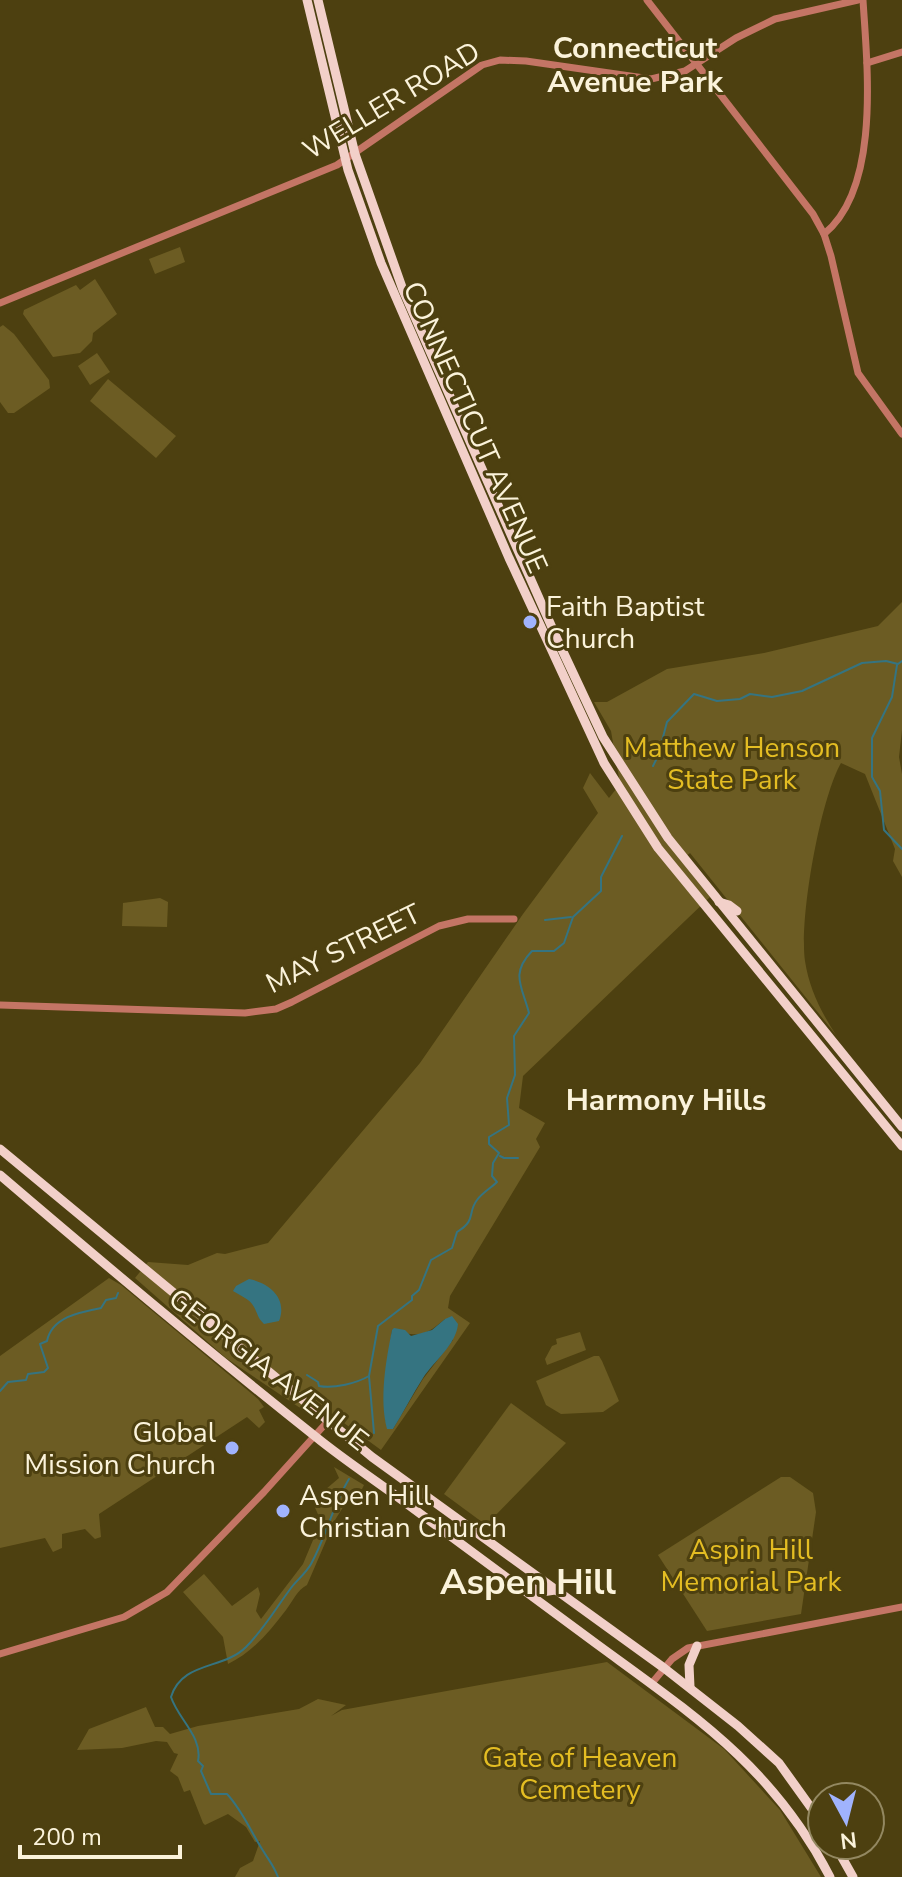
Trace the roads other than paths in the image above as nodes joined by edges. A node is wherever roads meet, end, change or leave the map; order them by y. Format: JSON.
{"nodes":[{"id":1,"x":307,"y":0,"type":"edge"},
{"id":2,"x":318,"y":0,"type":"edge"},
{"id":3,"x":647,"y":0,"type":"edge"},
{"id":4,"x":860,"y":0,"type":"edge"},
{"id":5,"x":902,"y":52,"type":"edge"},
{"id":6,"x":867,"y":63,"type":"junction"},
{"id":7,"x":697,"y":64,"type":"junction"},
{"id":8,"x":355,"y":154,"type":"junction"},
{"id":9,"x":346,"y":160,"type":"junction"},
{"id":10,"x":824,"y":234,"type":"junction"},
{"id":11,"x":0,"y":303,"type":"edge"},
{"id":12,"x":902,"y":434,"type":"edge"},
{"id":13,"x":717,"y":899,"type":"junction"},
{"id":14,"x":737,"y":911,"type":"dead end"},
{"id":15,"x":514,"y":919,"type":"dead end"},
{"id":16,"x":750,"y":941,"type":"junction"},
{"id":17,"x":741,"y":948,"type":"junction"},
{"id":18,"x":0,"y":1005,"type":"edge"},
{"id":19,"x":902,"y":1127,"type":"edge"},
{"id":20,"x":902,"y":1146,"type":"edge"},
{"id":21,"x":0,"y":1149,"type":"edge"},
{"id":22,"x":0,"y":1175,"type":"edge"},
{"id":23,"x":328,"y":1421,"type":"junction"},
{"id":24,"x":316,"y":1437,"type":"junction"},
{"id":25,"x":493,"y":1567,"type":"junction"},
{"id":26,"x":555,"y":1590,"type":"junction"},
{"id":27,"x":540,"y":1601,"type":"junction"},
{"id":28,"x":902,"y":1607,"type":"edge"},
{"id":29,"x":592,"y":1616,"type":"junction"},
{"id":30,"x":697,"y":1646,"type":"junction"},
{"id":31,"x":0,"y":1654,"type":"edge"},
{"id":32,"x":664,"y":1668,"type":"junction"},
{"id":33,"x":652,"y":1683,"type":"junction"},
{"id":34,"x":690,"y":1687,"type":"junction"},
{"id":35,"x":806,"y":1801,"type":"edge"},
{"id":36,"x":830,"y":1877,"type":"edge"}],
"edges":[{"from":1,"to":9,"type":"main road","name":"CONNECTICUT AVENUE"},
{"from":2,"to":8,"type":"main road","name":"CONNECTICUT AVENUE"},
{"from":3,"to":7,"type":"street"},
{"from":4,"to":6,"type":"street"},
{"from":4,"to":7,"type":"street","name":"WELLER ROAD"},
{"from":5,"to":6,"type":"street"},
{"from":6,"to":10,"type":"street"},
{"from":7,"to":8,"type":"street","name":"WELLER ROAD"},
{"from":7,"to":10,"type":"street"},
{"from":8,"to":9,"type":"street","name":"WELLER ROAD"},
{"from":8,"to":13,"type":"main road","name":"CONNECTICUT AVENUE"},
{"from":9,"to":11,"type":"street","name":"WELLER ROAD"},
{"from":9,"to":17,"type":"main road","name":"CONNECTICUT AVENUE"},
{"from":10,"to":12,"type":"street"},
{"from":13,"to":14,"type":"main road"},
{"from":13,"to":16,"type":"main road","name":"CONNECTICUT AVENUE"},
{"from":15,"to":18,"type":"street","name":"MAY STREET"},
{"from":16,"to":17,"type":"main road"},
{"from":16,"to":19,"type":"main road","name":"CONNECTICUT AVENUE"},
{"from":17,"to":20,"type":"main road","name":"CONNECTICUT AVENUE"},
{"from":21,"to":23,"type":"main road","name":"GEORGIA AVENUE"},
{"from":22,"to":24,"type":"main road","name":"GEORGIA AVENUE"},
{"from":23,"to":24,"type":"street"},
{"from":23,"to":26,"type":"main road","name":"GEORGIA AVENUE"},
{"from":24,"to":25,"type":"main road","name":"GEORGIA AVENUE"},
{"from":24,"to":31,"type":"street"},
{"from":25,"to":26,"type":"main road"},
{"from":25,"to":27,"type":"main road","name":"GEORGIA AVENUE"},
{"from":26,"to":29,"type":"main road","name":"GEORGIA AVENUE"},
{"from":27,"to":29,"type":"main road"},
{"from":27,"to":33,"type":"main road","name":"GEORGIA AVENUE"},
{"from":28,"to":30,"type":"street"},
{"from":29,"to":32,"type":"main road","name":"GEORGIA AVENUE"},
{"from":30,"to":32,"type":"street"},
{"from":30,"to":34,"type":"main road"},
{"from":32,"to":33,"type":"street"},
{"from":32,"to":34,"type":"main road","name":"GEORGIA AVENUE"},
{"from":33,"to":36,"type":"main road","name":"GEORGIA AVENUE"},
{"from":34,"to":35,"type":"main road","name":"GEORGIA AVENUE"}]}
